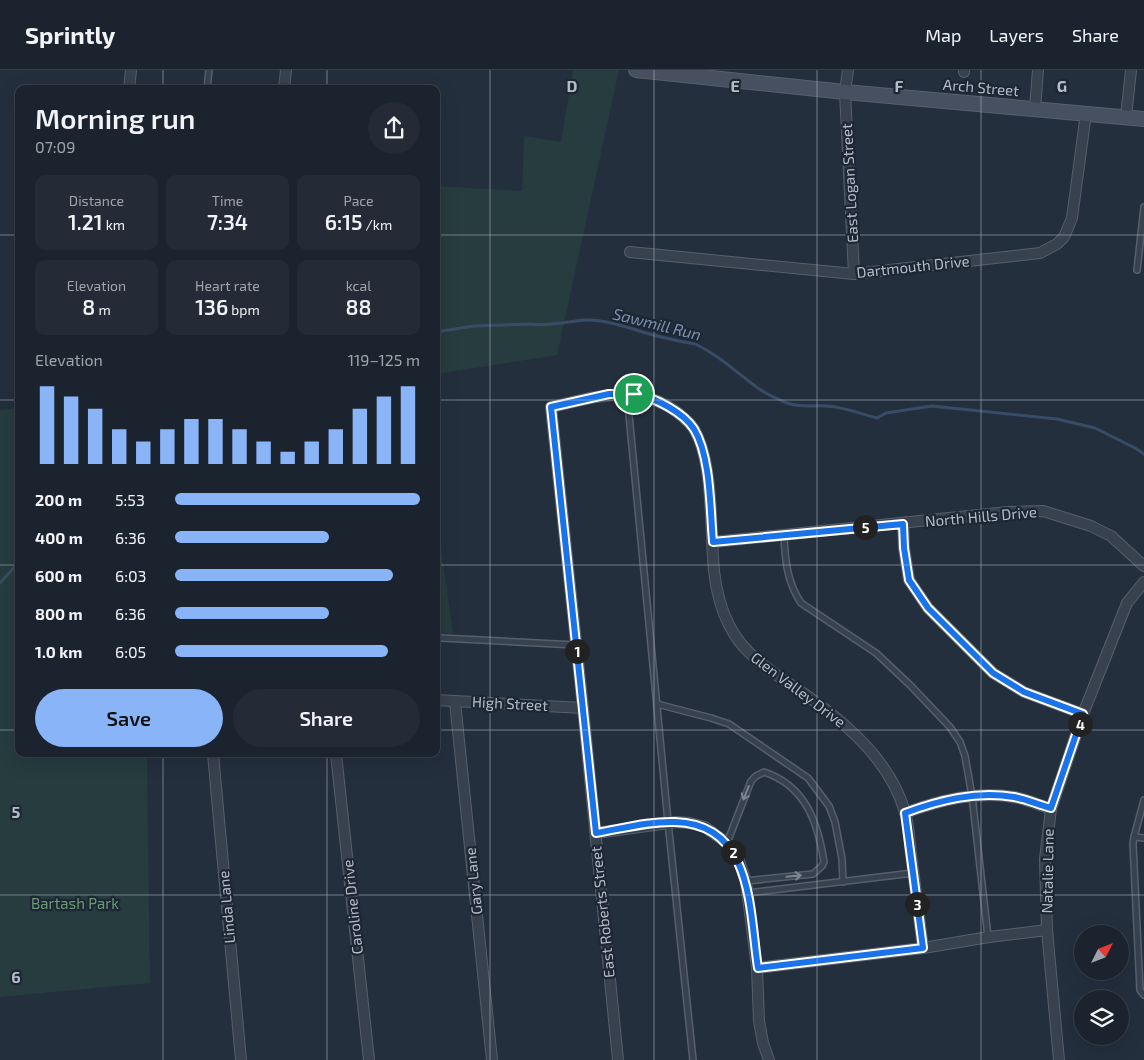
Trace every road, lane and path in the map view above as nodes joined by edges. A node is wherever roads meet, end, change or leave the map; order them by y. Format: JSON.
{"nodes":[{"id":1,"x":131,"y":70,"type":"edge"},
{"id":2,"x":209,"y":70,"type":"edge"},
{"id":3,"x":286,"y":70,"type":"edge"},
{"id":4,"x":636,"y":70,"type":"edge"},
{"id":5,"x":848,"y":70,"type":"edge"},
{"id":6,"x":1038,"y":70,"type":"edge"},
{"id":7,"x":1131,"y":70,"type":"edge"},
{"id":8,"x":129,"y":85,"type":"edge"},
{"id":9,"x":207,"y":85,"type":"edge"},
{"id":10,"x":284,"y":85,"type":"edge"},
{"id":11,"x":845,"y":92,"type":"junction"},
{"id":12,"x":1035,"y":109,"type":"junction"},
{"id":13,"x":1086,"y":113,"type":"junction"},
{"id":14,"x":1126,"y":117,"type":"junction"},
{"id":15,"x":1144,"y":119,"type":"edge"},
{"id":16,"x":1144,"y":206,"type":"edge"},
{"id":17,"x":630,"y":252,"type":"dead end"},
{"id":18,"x":1137,"y":270,"type":"dead end"},
{"id":19,"x":854,"y":274,"type":"junction"},
{"id":20,"x":627,"y":394,"type":"junction"},
{"id":21,"x":551,"y":407,"type":"joint"},
{"id":22,"x":903,"y":524,"type":"junction"},
{"id":23,"x":784,"y":535,"type":"junction"},
{"id":24,"x":713,"y":542,"type":"junction"},
{"id":25,"x":1144,"y":566,"type":"edge"},
{"id":26,"x":1144,"y":582,"type":"edge"},
{"id":27,"x":441,"y":638,"type":"dead end"},
{"id":28,"x":577,"y":645,"type":"junction"},
{"id":29,"x":440,"y":700,"type":"edge"},
{"id":30,"x":455,"y":702,"type":"junction"},
{"id":31,"x":657,"y":704,"type":"junction"},
{"id":32,"x":583,"y":708,"type":"junction"},
{"id":33,"x":1083,"y":714,"type":"junction"},
{"id":34,"x":213,"y":757,"type":"edge"},
{"id":35,"x":336,"y":757,"type":"edge"},
{"id":36,"x":972,"y":796,"type":"junction"},
{"id":37,"x":1144,"y":800,"type":"edge"},
{"id":38,"x":1051,"y":808,"type":"junction"},
{"id":39,"x":905,"y":813,"type":"junction"},
{"id":40,"x":668,"y":822,"type":"junction"},
{"id":41,"x":596,"y":833,"type":"junction"},
{"id":42,"x":1134,"y":837,"type":"junction"},
{"id":43,"x":1144,"y":838,"type":"edge"},
{"id":44,"x":727,"y":843,"type":"junction"},
{"id":45,"x":913,"y":874,"type":"junction"},
{"id":46,"x":746,"y":882,"type":"junction"},
{"id":47,"x":843,"y":882,"type":"junction"},
{"id":48,"x":747,"y":893,"type":"junction"},
{"id":49,"x":1047,"y":930,"type":"junction"},
{"id":50,"x":988,"y":937,"type":"junction"},
{"id":51,"x":923,"y":948,"type":"junction"},
{"id":52,"x":758,"y":968,"type":"junction"},
{"id":53,"x":1144,"y":995,"type":"edge"},
{"id":54,"x":241,"y":1060,"type":"edge"},
{"id":55,"x":369,"y":1060,"type":"edge"},
{"id":56,"x":492,"y":1060,"type":"edge"},
{"id":57,"x":618,"y":1060,"type":"edge"},
{"id":58,"x":694,"y":1060,"type":"edge"},
{"id":59,"x":769,"y":1060,"type":"edge"},
{"id":60,"x":1059,"y":1060,"type":"edge"}],
"edges":[{"from":1,"to":8,"type":"street"},
{"from":2,"to":9,"type":"lane"},
{"from":3,"to":10,"type":"street"},
{"from":4,"to":11,"type":"street","name":"Arch Street"},
{"from":5,"to":11,"type":"street","name":"East Logan Street"},
{"from":6,"to":12,"type":"street"},
{"from":7,"to":14,"type":"street"},
{"from":11,"to":12,"type":"street","name":"Arch Street"},
{"from":11,"to":19,"type":"street","name":"East Logan Street"},
{"from":12,"to":13,"type":"street","name":"Arch Street"},
{"from":13,"to":14,"type":"street","name":"Arch Street"},
{"from":13,"to":19,"type":"street","name":"Dartmouth Drive"},
{"from":14,"to":15,"type":"street","name":"Arch Street"},
{"from":16,"to":18,"type":"lane"},
{"from":17,"to":19,"type":"street","name":"Dartmouth Drive"},
{"from":20,"to":21,"type":"street","name":"Glen Valley Drive"},
{"from":20,"to":24,"type":"street","name":"Glen Valley Drive"},
{"from":20,"to":31,"type":"lane"},
{"from":21,"to":28,"type":"street","name":"East Roberts Street"},
{"from":22,"to":23,"type":"street","name":"North Hills Drive"},
{"from":22,"to":25,"type":"street","name":"North Hills Drive"},
{"from":22,"to":33,"type":"street"},
{"from":23,"to":24,"type":"street","name":"North Hills Drive"},
{"from":23,"to":36,"type":"lane"},
{"from":24,"to":39,"type":"street","name":"Glen Valley Drive"},
{"from":26,"to":33,"type":"street","name":"Natalie Lane"},
{"from":27,"to":28,"type":"lane"},
{"from":28,"to":32,"type":"street","name":"East Roberts Street"},
{"from":29,"to":30,"type":"street","name":"High Street"},
{"from":30,"to":32,"type":"street","name":"High Street"},
{"from":30,"to":56,"type":"street","name":"Gary Lane"},
{"from":31,"to":40,"type":"lane"},
{"from":31,"to":47,"type":"lane"},
{"from":32,"to":41,"type":"street","name":"East Roberts Street"},
{"from":33,"to":38,"type":"street","name":"Natalie Lane"},
{"from":34,"to":54,"type":"street","name":"Linda Lane"},
{"from":35,"to":55,"type":"street","name":"Caroline Drive"},
{"from":36,"to":38,"type":"street"},
{"from":36,"to":39,"type":"street"},
{"from":36,"to":50,"type":"lane"},
{"from":37,"to":42,"type":"lane"},
{"from":38,"to":49,"type":"street","name":"Natalie Lane"},
{"from":39,"to":45,"type":"street","name":"Glen Valley Drive"},
{"from":40,"to":41,"type":"street"},
{"from":40,"to":44,"type":"street"},
{"from":40,"to":58,"type":"lane"},
{"from":41,"to":57,"type":"street","name":"East Roberts Street"},
{"from":42,"to":43,"type":"lane"},
{"from":42,"to":53,"type":"lane"},
{"from":44,"to":46,"type":"street"},
{"from":46,"to":44,"type":"lane","one_way":true},
{"from":45,"to":47,"type":"lane"},
{"from":45,"to":51,"type":"street","name":"Glen Valley Drive"},
{"from":46,"to":48,"type":"street"},
{"from":47,"to":48,"type":"lane"},
{"from":48,"to":52,"type":"street"},
{"from":49,"to":50,"type":"street"},
{"from":49,"to":60,"type":"street","name":"Natalie Lane"},
{"from":50,"to":51,"type":"street"},
{"from":51,"to":52,"type":"street"},
{"from":52,"to":59,"type":"street"}]}
